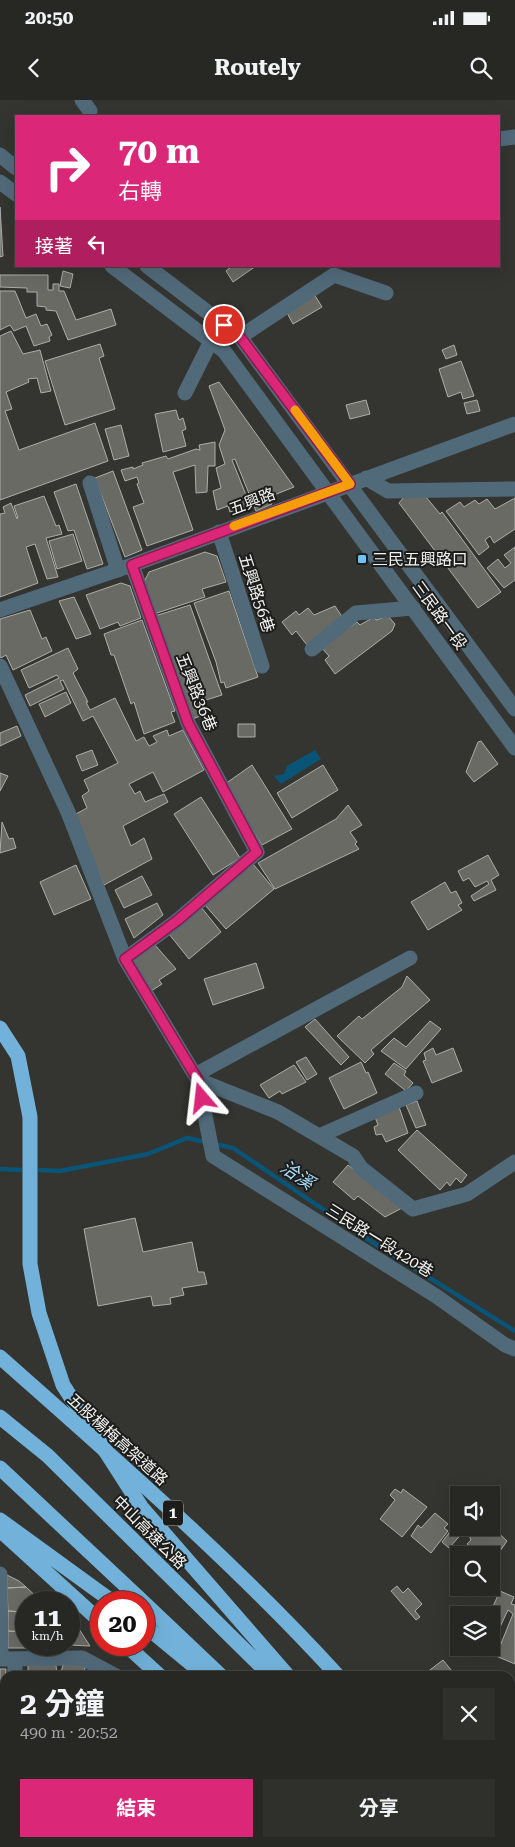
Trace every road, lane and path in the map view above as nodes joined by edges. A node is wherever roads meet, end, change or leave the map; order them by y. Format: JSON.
{"nodes":[{"id":1,"x":515,"y":137,"type":"edge"},
{"id":2,"x":500,"y":139,"type":"edge"},
{"id":3,"x":0,"y":155,"type":"edge"},
{"id":4,"x":15,"y":167,"type":"edge"},
{"id":5,"x":0,"y":182,"type":"edge"},
{"id":6,"x":15,"y":193,"type":"edge"},
{"id":7,"x":113,"y":267,"type":"edge"},
{"id":8,"x":148,"y":267,"type":"edge"},
{"id":9,"x":386,"y":293,"type":"dead end"},
{"id":10,"x":240,"y":337,"type":"junction"},
{"id":11,"x":210,"y":341,"type":"junction"},
{"id":12,"x":185,"y":393,"type":"dead end"},
{"id":13,"x":515,"y":424,"type":"edge"},
{"id":14,"x":366,"y":478,"type":"junction"},
{"id":15,"x":90,"y":483,"type":"dead end"},
{"id":16,"x":350,"y":484,"type":"junction"},
{"id":17,"x":515,"y":489,"type":"edge"},
{"id":18,"x":330,"y":493,"type":"junction"},
{"id":19,"x":219,"y":532,"type":"junction"},
{"id":20,"x":125,"y":567,"type":"junction"},
{"id":21,"x":413,"y":608,"type":"junction"},
{"id":22,"x":0,"y":610,"type":"edge"},
{"id":23,"x":312,"y":649,"type":"dead end"},
{"id":24,"x":0,"y":666,"type":"edge"},
{"id":25,"x":262,"y":666,"type":"dead end"},
{"id":26,"x":515,"y":709,"type":"edge"},
{"id":27,"x":515,"y":748,"type":"edge"},
{"id":28,"x":410,"y":958,"type":"dead end"},
{"id":29,"x":125,"y":959,"type":"junction"},
{"id":30,"x":0,"y":1028,"type":"edge"},
{"id":31,"x":196,"y":1077,"type":"junction"},
{"id":32,"x":416,"y":1093,"type":"dead end"},
{"id":33,"x":318,"y":1136,"type":"junction"},
{"id":34,"x":515,"y":1162,"type":"edge"},
{"id":35,"x":515,"y":1350,"type":"edge"},
{"id":36,"x":0,"y":1357,"type":"edge"},
{"id":37,"x":0,"y":1417,"type":"edge"},
{"id":38,"x":0,"y":1468,"type":"edge"},
{"id":39,"x":0,"y":1520,"type":"edge"},
{"id":40,"x":0,"y":1530,"type":"edge"},
{"id":41,"x":1,"y":1575,"type":"edge"},
{"id":42,"x":98,"y":1591,"type":"edge"},
{"id":43,"x":130,"y":1591,"type":"edge"},
{"id":44,"x":90,"y":1612,"type":"edge"},
{"id":45,"x":155,"y":1614,"type":"edge"},
{"id":46,"x":155,"y":1634,"type":"edge"},
{"id":47,"x":138,"y":1656,"type":"edge"},
{"id":48,"x":5,"y":1659,"type":"edge"},
{"id":49,"x":97,"y":1670,"type":"edge"},
{"id":50,"x":12,"y":1671,"type":"edge"},
{"id":51,"x":155,"y":1671,"type":"edge"},
{"id":52,"x":200,"y":1671,"type":"edge"},
{"id":53,"x":216,"y":1671,"type":"edge"},
{"id":54,"x":266,"y":1671,"type":"edge"},
{"id":55,"x":284,"y":1671,"type":"edge"},
{"id":56,"x":333,"y":1671,"type":"edge"}],
"edges":[{"from":1,"to":2,"type":"street"},
{"from":3,"to":4,"type":"street"},
{"from":5,"to":6,"type":"street"},
{"from":7,"to":11,"type":"street","name":"三民路一段"},
{"from":8,"to":10,"type":"street","name":"三民路一段"},
{"from":9,"to":10,"type":"street"},
{"from":10,"to":16,"type":"street","name":"三民路一段"},
{"from":11,"to":12,"type":"street"},
{"from":11,"to":18,"type":"street","name":"三民路一段"},
{"from":13,"to":14,"type":"street","name":"五興路"},
{"from":14,"to":16,"type":"street","name":"五興路"},
{"from":14,"to":17,"type":"street"},
{"from":15,"to":20,"type":"street","name":"五興路36巷"},
{"from":16,"to":18,"type":"street","name":"五興路"},
{"from":16,"to":26,"type":"street","name":"三民路一段"},
{"from":18,"to":19,"type":"street","name":"五興路"},
{"from":18,"to":21,"type":"street","name":"三民路一段"},
{"from":19,"to":20,"type":"street","name":"五興路"},
{"from":19,"to":25,"type":"street","name":"五興路56巷"},
{"from":20,"to":22,"type":"street","name":"五興路"},
{"from":20,"to":29,"type":"street","name":"五興路36巷"},
{"from":21,"to":23,"type":"street"},
{"from":21,"to":27,"type":"street","name":"三民路一段"},
{"from":24,"to":29,"type":"street","name":"三民路一段420巷"},
{"from":28,"to":31,"type":"street"},
{"from":29,"to":31,"type":"street","name":"三民路一段420巷"},
{"from":30,"to":55,"type":"highway"},
{"from":31,"to":33,"type":"street"},
{"from":31,"to":35,"type":"street","name":"三民路一段420巷"},
{"from":32,"to":33,"type":"street"},
{"from":33,"to":34,"type":"street"},
{"from":36,"to":56,"type":"highway","name":"五股楊梅高架道路","number":"1","bridge":true},
{"from":37,"to":54,"type":"highway","name":"中山高速公路"},
{"from":38,"to":43,"type":"highway"},
{"from":39,"to":42,"type":"highway"},
{"from":40,"to":44,"type":"highway"},
{"from":41,"to":48,"type":"street"},
{"from":45,"to":53,"type":"highway"},
{"from":46,"to":52,"type":"highway"},
{"from":47,"to":51,"type":"highway"},
{"from":48,"to":49,"type":"street"},
{"from":48,"to":50,"type":"street"}]}
